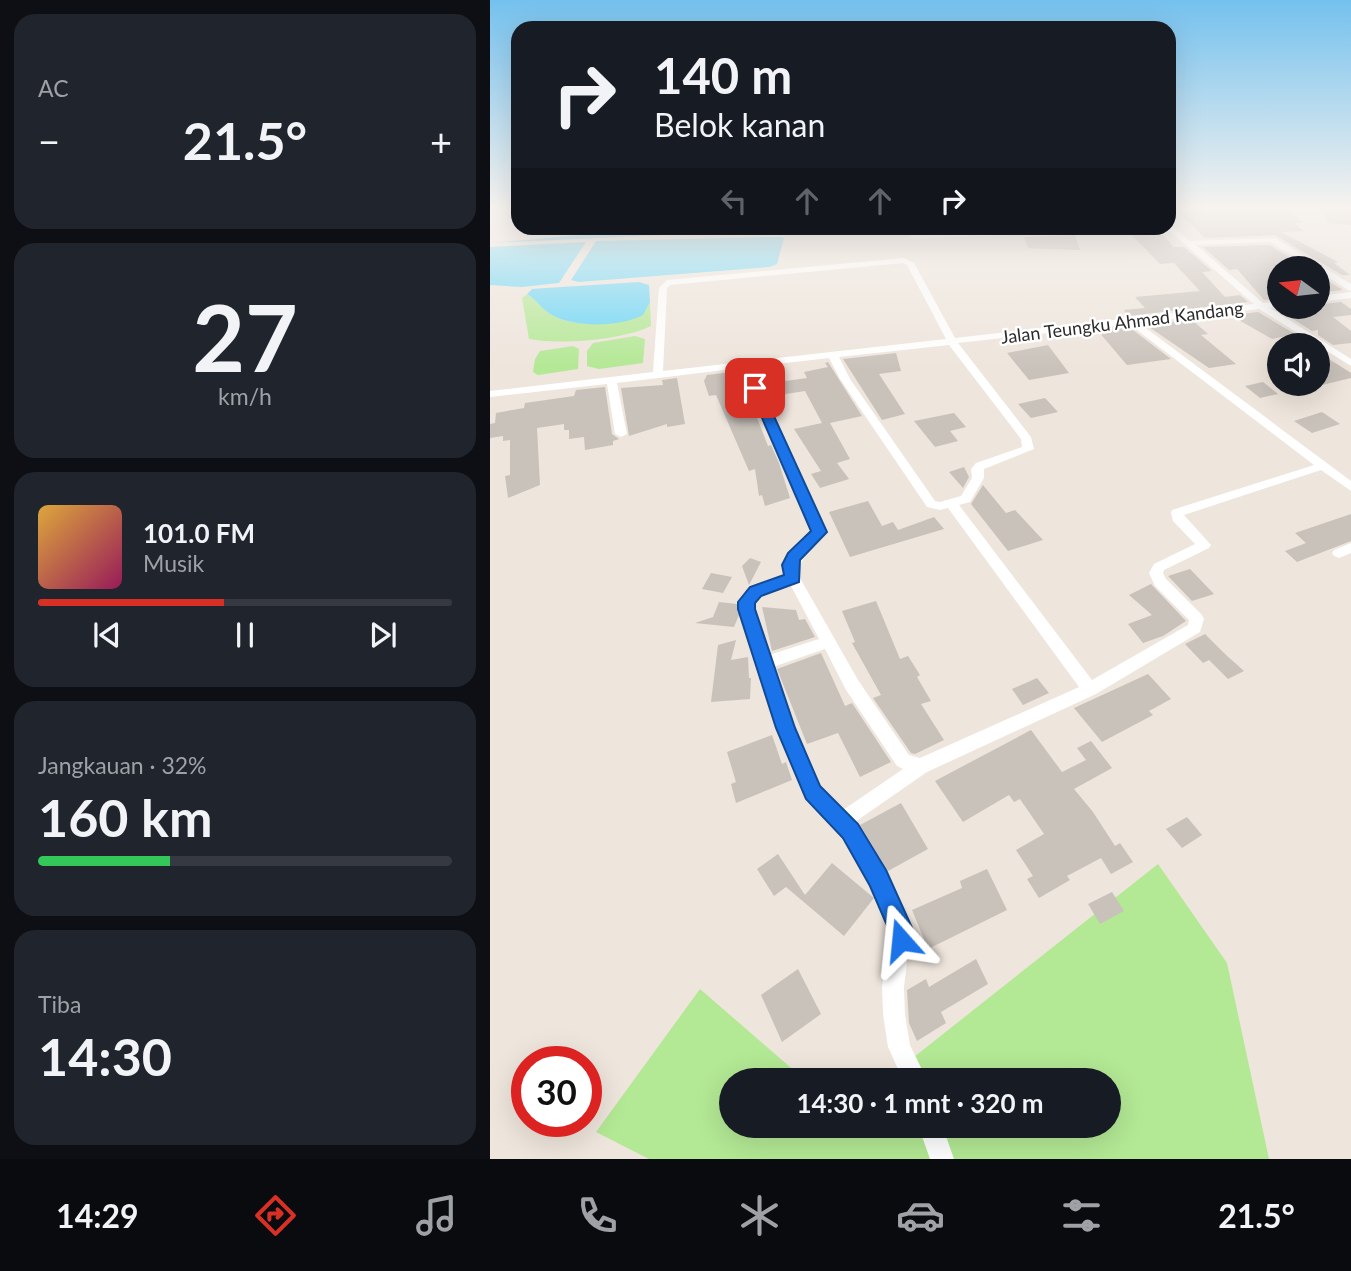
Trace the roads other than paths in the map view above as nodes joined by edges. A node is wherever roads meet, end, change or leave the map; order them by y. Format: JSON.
{"nodes":[{"id":1,"x":893,"y":261,"type":"edge"},
{"id":2,"x":906,"y":261,"type":"edge"},
{"id":3,"x":1210,"y":261,"type":"edge"},
{"id":4,"x":1307,"y":261,"type":"edge"},
{"id":5,"x":1351,"y":288,"type":"edge"},
{"id":6,"x":1351,"y":295,"type":"edge"},
{"id":7,"x":1330,"y":298,"type":"edge"},
{"id":8,"x":1267,"y":305,"type":"edge"},
{"id":9,"x":1261,"y":306,"type":"junction"},
{"id":10,"x":1131,"y":321,"type":"junction"},
{"id":11,"x":959,"y":341,"type":"junction"},
{"id":12,"x":833,"y":356,"type":"junction"},
{"id":13,"x":1351,"y":363,"type":"edge"},
{"id":14,"x":745,"y":365,"type":"junction"},
{"id":15,"x":659,"y":376,"type":"junction"},
{"id":16,"x":612,"y":381,"type":"junction"},
{"id":17,"x":490,"y":394,"type":"edge"},
{"id":18,"x":621,"y":434,"type":"dead end"},
{"id":19,"x":1322,"y":466,"type":"junction"},
{"id":20,"x":1351,"y":487,"type":"edge"},
{"id":21,"x":952,"y":504,"type":"junction"},
{"id":22,"x":793,"y":578,"type":"junction"},
{"id":23,"x":829,"y":642,"type":"junction"},
{"id":24,"x":765,"y":663,"type":"junction"},
{"id":25,"x":1090,"y":689,"type":"junction"},
{"id":26,"x":921,"y":766,"type":"junction"},
{"id":27,"x":839,"y":822,"type":"junction"},
{"id":28,"x":909,"y":1068,"type":"edge"},
{"id":29,"x":935,"y":1138,"type":"edge"},
{"id":30,"x":942,"y":1159,"type":"edge"}],
"edges":[{"from":1,"to":15,"type":"street"},
{"from":2,"to":11,"type":"street"},
{"from":3,"to":9,"type":"street"},
{"from":4,"to":5,"type":"street"},
{"from":6,"to":7,"type":"street"},
{"from":8,"to":9,"type":"street","name":"Jalan Teungku Ahmad Kandang"},
{"from":9,"to":10,"type":"street","name":"Jalan Teungku Ahmad Kandang"},
{"from":9,"to":13,"type":"street"},
{"from":10,"to":11,"type":"street","name":"Jalan Teungku Ahmad Kandang"},
{"from":10,"to":19,"type":"street"},
{"from":11,"to":12,"type":"street","name":"Jalan Teungku Ahmad Kandang"},
{"from":11,"to":21,"type":"street"},
{"from":12,"to":14,"type":"street","name":"Jalan Teungku Ahmad Kandang"},
{"from":12,"to":21,"type":"street"},
{"from":14,"to":15,"type":"street","name":"Jalan Teungku Ahmad Kandang"},
{"from":14,"to":22,"type":"street"},
{"from":15,"to":16,"type":"street","name":"Jalan Teungku Ahmad Kandang"},
{"from":16,"to":17,"type":"street","name":"Jalan Teungku Ahmad Kandang"},
{"from":16,"to":18,"type":"street"},
{"from":19,"to":20,"type":"street"},
{"from":19,"to":25,"type":"street"},
{"from":21,"to":25,"type":"street"},
{"from":22,"to":23,"type":"street"},
{"from":22,"to":24,"type":"street"},
{"from":23,"to":24,"type":"street"},
{"from":23,"to":26,"type":"street"},
{"from":24,"to":27,"type":"street"},
{"from":25,"to":26,"type":"street"},
{"from":26,"to":27,"type":"street"},
{"from":27,"to":28,"type":"street"},
{"from":29,"to":30,"type":"street"}]}
